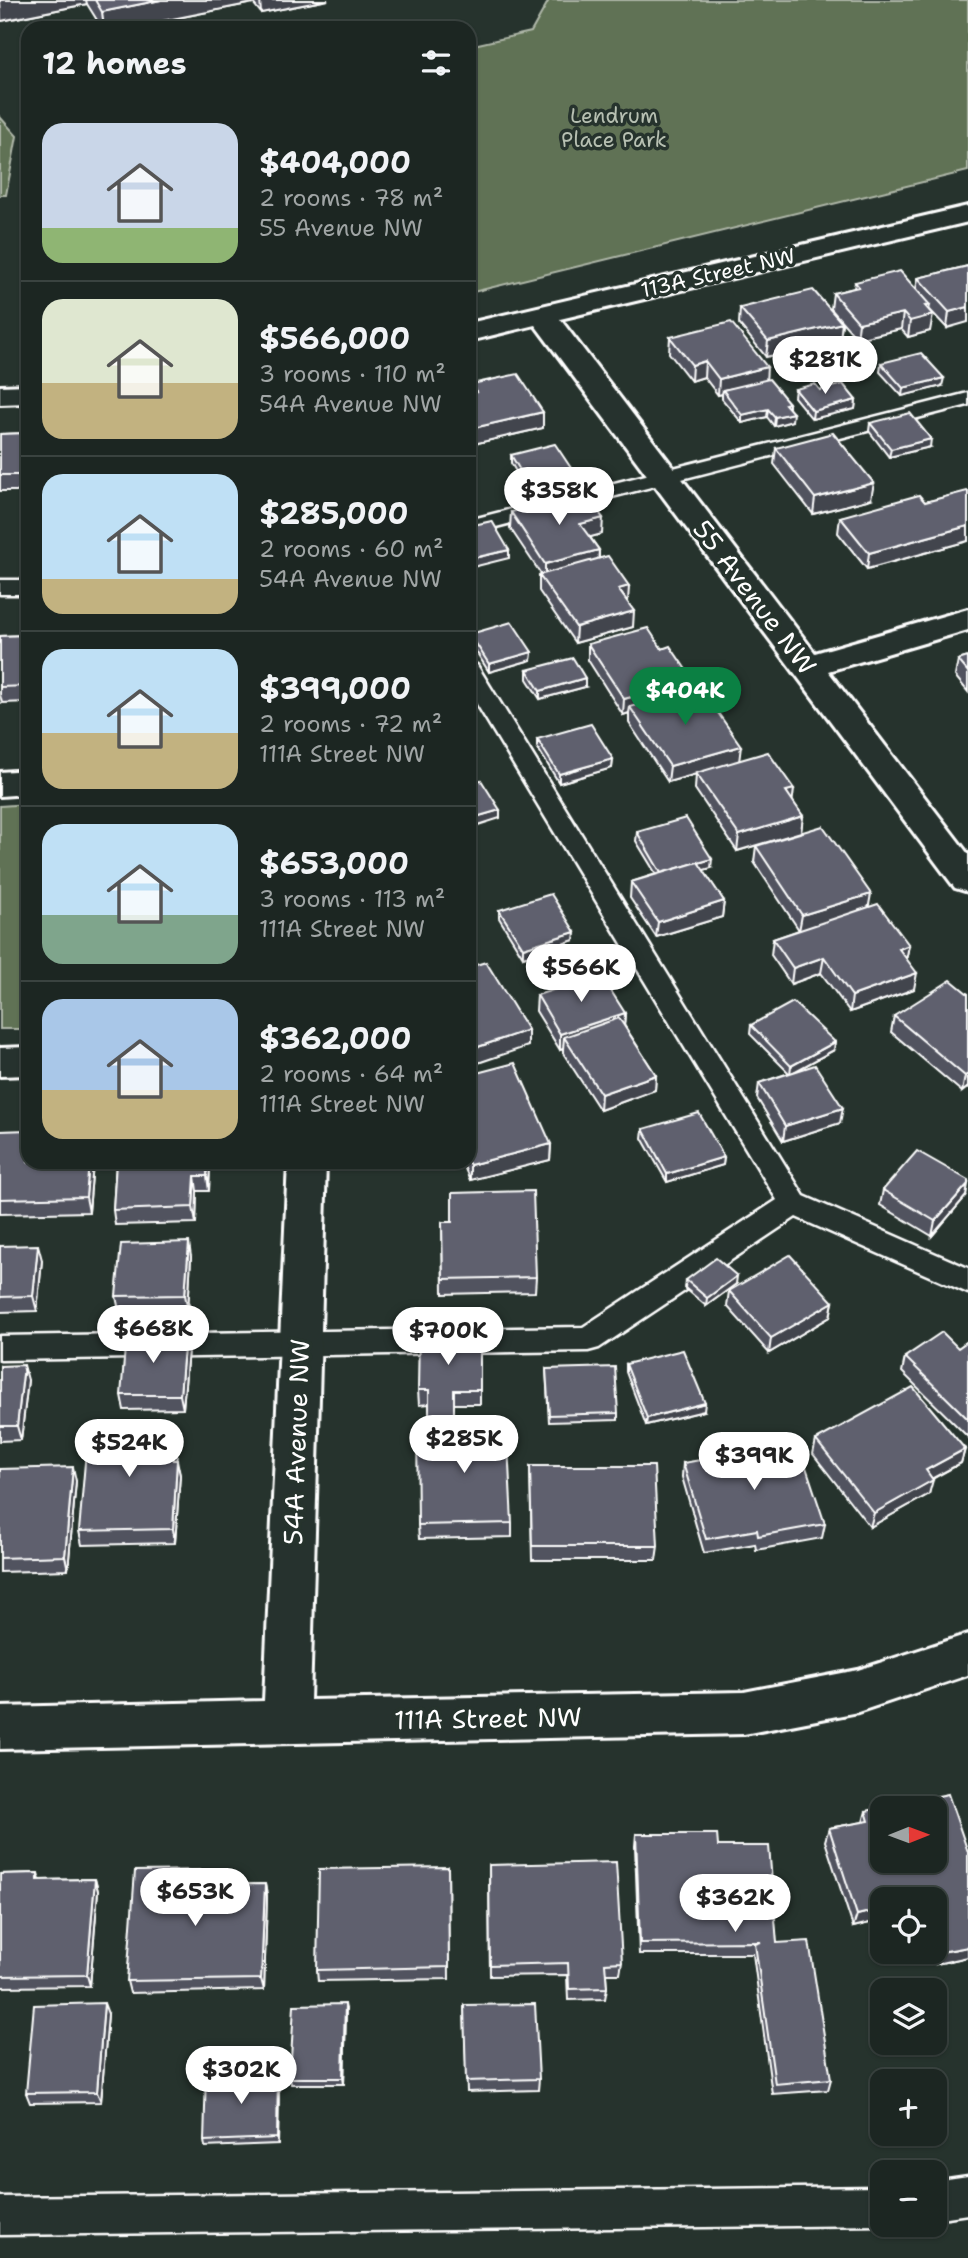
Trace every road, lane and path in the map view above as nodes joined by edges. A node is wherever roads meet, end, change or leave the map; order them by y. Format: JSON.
{"nodes":[{"id":1,"x":968,"y":214,"type":"edge"},
{"id":2,"x":542,"y":315,"type":"junction"},
{"id":3,"x":476,"y":330,"type":"edge"},
{"id":4,"x":21,"y":394,"type":"edge"},
{"id":5,"x":0,"y":395,"type":"edge"},
{"id":6,"x":968,"y":399,"type":"edge"},
{"id":7,"x":664,"y":477,"type":"junction"},
{"id":8,"x":476,"y":525,"type":"edge"},
{"id":9,"x":0,"y":587,"type":"edge"},
{"id":10,"x":21,"y":587,"type":"edge"},
{"id":11,"x":968,"y":619,"type":"edge"},
{"id":12,"x":807,"y":666,"type":"junction"},
{"id":13,"x":476,"y":682,"type":"edge"},
{"id":14,"x":21,"y":783,"type":"edge"},
{"id":15,"x":0,"y":785,"type":"edge"},
{"id":16,"x":968,"y":879,"type":"edge"},
{"id":17,"x":21,"y":1061,"type":"edge"},
{"id":18,"x":0,"y":1062,"type":"edge"},
{"id":19,"x":307,"y":1169,"type":"edge"},
{"id":20,"x":794,"y":1204,"type":"junction"},
{"id":21,"x":968,"y":1281,"type":"edge"},
{"id":22,"x":300,"y":1342,"type":"junction"},
{"id":23,"x":0,"y":1348,"type":"edge"},
{"id":24,"x":968,"y":1654,"type":"edge"},
{"id":25,"x":286,"y":1722,"type":"junction"},
{"id":26,"x":0,"y":1728,"type":"edge"},
{"id":27,"x":968,"y":2195,"type":"edge"},
{"id":28,"x":947,"y":2198,"type":"edge"},
{"id":29,"x":870,"y":2206,"type":"edge"},
{"id":30,"x":0,"y":2216,"type":"edge"}],
"edges":[{"from":1,"to":2,"type":"street","name":"113A Street NW"},
{"from":2,"to":3,"type":"street","name":"113A Street NW"},
{"from":2,"to":7,"type":"street","name":"55 Avenue NW"},
{"from":4,"to":5,"type":"street"},
{"from":6,"to":7,"type":"lane"},
{"from":7,"to":8,"type":"lane"},
{"from":7,"to":12,"type":"street","name":"55 Avenue NW"},
{"from":9,"to":10,"type":"lane"},
{"from":11,"to":12,"type":"street"},
{"from":12,"to":16,"type":"street","name":"55 Avenue NW"},
{"from":13,"to":20,"type":"lane"},
{"from":14,"to":15,"type":"street"},
{"from":17,"to":18,"type":"street"},
{"from":19,"to":22,"type":"street","name":"54A Avenue NW"},
{"from":20,"to":21,"type":"lane"},
{"from":20,"to":22,"type":"lane"},
{"from":22,"to":23,"type":"lane"},
{"from":22,"to":25,"type":"street","name":"54A Avenue NW"},
{"from":24,"to":25,"type":"street","name":"111A Street NW"},
{"from":25,"to":26,"type":"street","name":"111A Street NW"},
{"from":27,"to":28,"type":"lane"},
{"from":29,"to":30,"type":"lane"}]}
